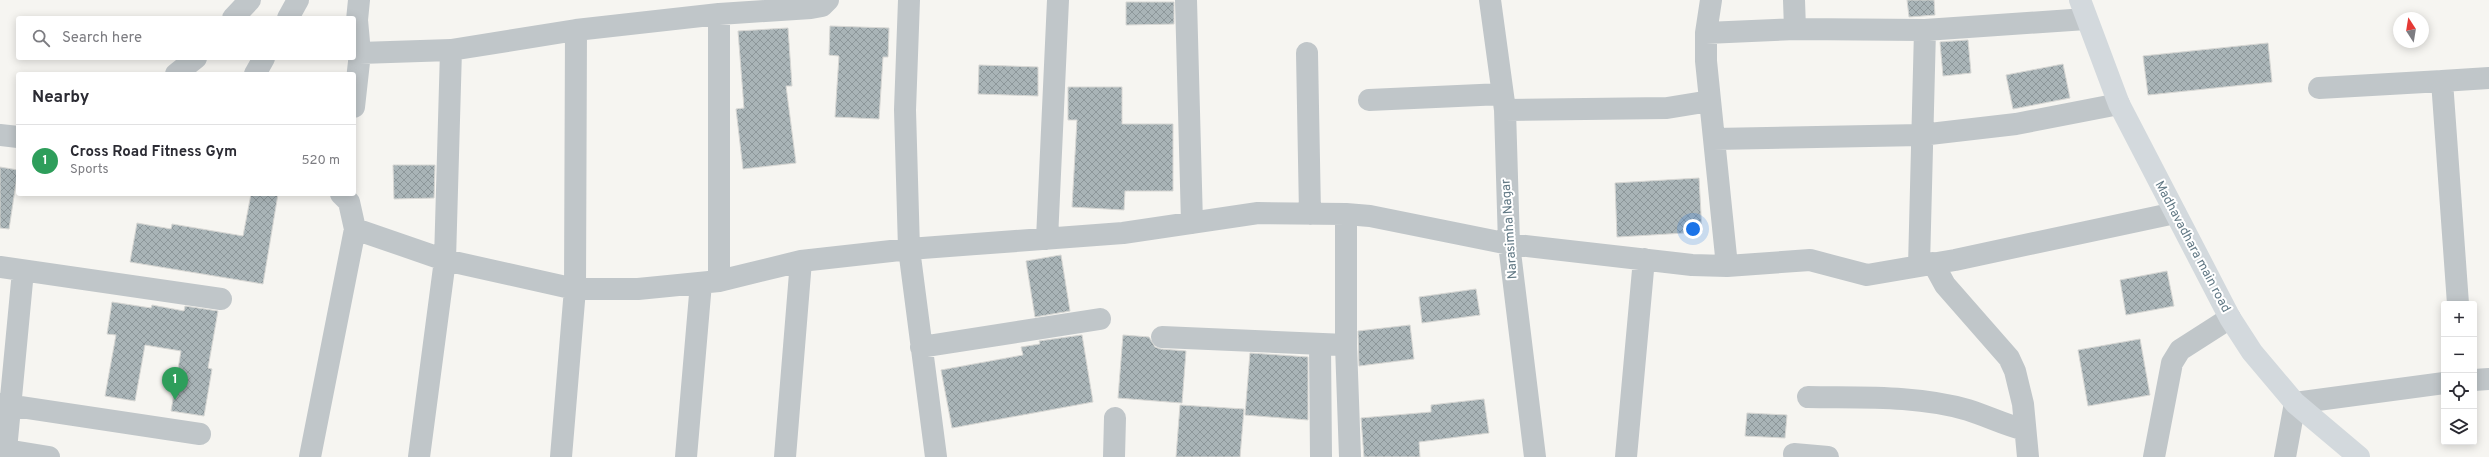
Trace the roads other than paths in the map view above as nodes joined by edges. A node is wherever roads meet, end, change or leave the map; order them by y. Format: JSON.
{"nodes":[{"id":1,"x":250,"y":0,"type":"edge"},
{"id":2,"x":298,"y":0,"type":"edge"},
{"id":3,"x":359,"y":0,"type":"edge"},
{"id":4,"x":828,"y":0,"type":"edge"},
{"id":5,"x":909,"y":0,"type":"edge"},
{"id":6,"x":1058,"y":0,"type":"edge"},
{"id":7,"x":1186,"y":0,"type":"edge"},
{"id":8,"x":1490,"y":0,"type":"edge"},
{"id":9,"x":1711,"y":0,"type":"edge"},
{"id":10,"x":1794,"y":0,"type":"edge"},
{"id":11,"x":2082,"y":9,"type":"edge"},
{"id":12,"x":718,"y":14,"type":"junction"},
{"id":13,"x":235,"y":16,"type":"edge"},
{"id":14,"x":289,"y":16,"type":"edge"},
{"id":15,"x":1795,"y":29,"type":"junction"},
{"id":16,"x":576,"y":30,"type":"junction"},
{"id":17,"x":1925,"y":30,"type":"junction"},
{"id":18,"x":1706,"y":33,"type":"junction"},
{"id":19,"x":451,"y":50,"type":"junction"},
{"id":20,"x":360,"y":53,"type":"junction"},
{"id":21,"x":1307,"y":53,"type":"dead end"},
{"id":22,"x":194,"y":60,"type":"edge"},
{"id":23,"x":263,"y":60,"type":"edge"},
{"id":24,"x":178,"y":72,"type":"edge"},
{"id":25,"x":256,"y":72,"type":"edge"},
{"id":26,"x":2489,"y":78,"type":"edge"},
{"id":27,"x":2442,"y":81,"type":"junction"},
{"id":28,"x":2319,"y":88,"type":"dead end"},
{"id":29,"x":356,"y":89,"type":"edge"},
{"id":30,"x":1369,"y":100,"type":"dead end"},
{"id":31,"x":1710,"y":101,"type":"junction"},
{"id":32,"x":1504,"y":102,"type":"junction"},
{"id":33,"x":2119,"y":104,"type":"junction"},
{"id":34,"x":0,"y":135,"type":"edge"},
{"id":35,"x":1921,"y":135,"type":"junction"},
{"id":36,"x":16,"y":137,"type":"edge"},
{"id":37,"x":1714,"y":139,"type":"junction"},
{"id":38,"x":343,"y":196,"type":"edge"},
{"id":39,"x":2175,"y":213,"type":"junction"},
{"id":40,"x":1310,"y":214,"type":"junction"},
{"id":41,"x":1346,"y":214,"type":"junction"},
{"id":42,"x":1192,"y":223,"type":"junction"},
{"id":43,"x":355,"y":229,"type":"junction"},
{"id":44,"x":1047,"y":239,"type":"junction"},
{"id":45,"x":1509,"y":244,"type":"junction"},
{"id":46,"x":909,"y":249,"type":"junction"},
{"id":47,"x":1644,"y":259,"type":"junction"},
{"id":48,"x":445,"y":260,"type":"junction"},
{"id":49,"x":801,"y":261,"type":"junction"},
{"id":50,"x":1926,"y":265,"type":"junction"},
{"id":51,"x":1727,"y":266,"type":"junction"},
{"id":52,"x":0,"y":267,"type":"edge"},
{"id":53,"x":23,"y":271,"type":"junction"},
{"id":54,"x":710,"y":282,"type":"junction"},
{"id":55,"x":575,"y":289,"type":"junction"},
{"id":56,"x":221,"y":299,"type":"dead end"},
{"id":57,"x":2458,"y":301,"type":"edge"},
{"id":58,"x":2230,"y":318,"type":"junction"},
{"id":59,"x":1100,"y":319,"type":"dead end"},
{"id":60,"x":1162,"y":337,"type":"dead end"},
{"id":61,"x":1320,"y":344,"type":"junction"},
{"id":62,"x":1346,"y":345,"type":"junction"},
{"id":63,"x":920,"y":347,"type":"junction"},
{"id":64,"x":2489,"y":379,"type":"edge"},
{"id":65,"x":2477,"y":380,"type":"edge"},
{"id":66,"x":2441,"y":383,"type":"edge"},
{"id":67,"x":1808,"y":397,"type":"dead end"},
{"id":68,"x":2295,"y":404,"type":"junction"},
{"id":69,"x":5,"y":405,"type":"edge"},
{"id":70,"x":1115,"y":418,"type":"dead end"},
{"id":71,"x":2025,"y":430,"type":"junction"},
{"id":72,"x":200,"y":434,"type":"dead end"},
{"id":73,"x":3,"y":449,"type":"edge"},
{"id":74,"x":1794,"y":454,"type":"dead end"},
{"id":75,"x":48,"y":457,"type":"edge"},
{"id":76,"x":310,"y":457,"type":"edge"},
{"id":77,"x":419,"y":457,"type":"edge"},
{"id":78,"x":560,"y":457,"type":"edge"},
{"id":79,"x":686,"y":457,"type":"edge"},
{"id":80,"x":786,"y":457,"type":"edge"},
{"id":81,"x":936,"y":457,"type":"edge"},
{"id":82,"x":1114,"y":457,"type":"edge"},
{"id":83,"x":1321,"y":457,"type":"edge"},
{"id":84,"x":1350,"y":457,"type":"edge"},
{"id":85,"x":1535,"y":457,"type":"edge"},
{"id":86,"x":1626,"y":457,"type":"edge"},
{"id":87,"x":1828,"y":457,"type":"edge"},
{"id":88,"x":2028,"y":457,"type":"edge"},
{"id":89,"x":2154,"y":457,"type":"edge"},
{"id":90,"x":2285,"y":457,"type":"edge"},
{"id":91,"x":2359,"y":457,"type":"edge"}],
"edges":[{"from":1,"to":13,"type":"street"},
{"from":2,"to":14,"type":"street"},
{"from":3,"to":20,"type":"street"},
{"from":4,"to":12,"type":"street"},
{"from":5,"to":46,"type":"street"},
{"from":6,"to":44,"type":"street"},
{"from":7,"to":42,"type":"street"},
{"from":8,"to":32,"type":"street","name":"Narasimha Nagar"},
{"from":9,"to":18,"type":"street"},
{"from":10,"to":15,"type":"street"},
{"from":11,"to":17,"type":"street"},
{"from":11,"to":33,"type":"main road","name":"Madhavadhara main road"},
{"from":12,"to":16,"type":"street"},
{"from":12,"to":54,"type":"street"},
{"from":15,"to":17,"type":"street"},
{"from":15,"to":18,"type":"street"},
{"from":16,"to":19,"type":"street"},
{"from":16,"to":55,"type":"street"},
{"from":17,"to":35,"type":"street"},
{"from":18,"to":31,"type":"street"},
{"from":19,"to":20,"type":"street"},
{"from":19,"to":48,"type":"street"},
{"from":20,"to":29,"type":"street"},
{"from":21,"to":40,"type":"street"},
{"from":22,"to":24,"type":"street"},
{"from":23,"to":25,"type":"street"},
{"from":26,"to":27,"type":"street"},
{"from":27,"to":28,"type":"street"},
{"from":27,"to":57,"type":"street"},
{"from":30,"to":32,"type":"street"},
{"from":31,"to":32,"type":"street"},
{"from":31,"to":37,"type":"street"},
{"from":32,"to":45,"type":"street","name":"Narasimha Nagar"},
{"from":33,"to":35,"type":"street"},
{"from":33,"to":39,"type":"main road","name":"Madhavadhara main road"},
{"from":34,"to":36,"type":"street"},
{"from":35,"to":37,"type":"street"},
{"from":35,"to":50,"type":"street"},
{"from":37,"to":51,"type":"street"},
{"from":38,"to":43,"type":"street"},
{"from":39,"to":50,"type":"street"},
{"from":39,"to":58,"type":"main road","name":"Madhavadhara main road"},
{"from":40,"to":41,"type":"street"},
{"from":40,"to":42,"type":"street"},
{"from":41,"to":45,"type":"street"},
{"from":41,"to":62,"type":"street"},
{"from":42,"to":44,"type":"street"},
{"from":43,"to":48,"type":"street"},
{"from":43,"to":76,"type":"street"},
{"from":44,"to":46,"type":"street"},
{"from":45,"to":47,"type":"street"},
{"from":45,"to":85,"type":"street","name":"Narasimha Nagar"},
{"from":46,"to":49,"type":"street"},
{"from":46,"to":63,"type":"street"},
{"from":47,"to":51,"type":"street"},
{"from":47,"to":86,"type":"street"},
{"from":48,"to":55,"type":"street"},
{"from":48,"to":77,"type":"street"},
{"from":49,"to":54,"type":"street"},
{"from":49,"to":80,"type":"street"},
{"from":50,"to":51,"type":"street"},
{"from":50,"to":71,"type":"street"},
{"from":52,"to":53,"type":"street"},
{"from":53,"to":56,"type":"street"},
{"from":53,"to":69,"type":"street"},
{"from":54,"to":55,"type":"street"},
{"from":54,"to":79,"type":"street"},
{"from":55,"to":78,"type":"street"},
{"from":58,"to":68,"type":"main road","name":"Madhavadhara main road"},
{"from":58,"to":89,"type":"street"},
{"from":59,"to":63,"type":"street"},
{"from":60,"to":61,"type":"street"},
{"from":61,"to":62,"type":"street"},
{"from":61,"to":83,"type":"street"},
{"from":62,"to":84,"type":"street"},
{"from":63,"to":81,"type":"street"},
{"from":64,"to":65,"type":"street"},
{"from":66,"to":68,"type":"street"},
{"from":67,"to":71,"type":"street"},
{"from":68,"to":90,"type":"street"},
{"from":68,"to":91,"type":"main road","name":"Madhavadhara main road"},
{"from":69,"to":72,"type":"street"},
{"from":69,"to":73,"type":"street"},
{"from":70,"to":82,"type":"street"},
{"from":71,"to":88,"type":"street"},
{"from":73,"to":75,"type":"street"},
{"from":74,"to":87,"type":"street"}]}
